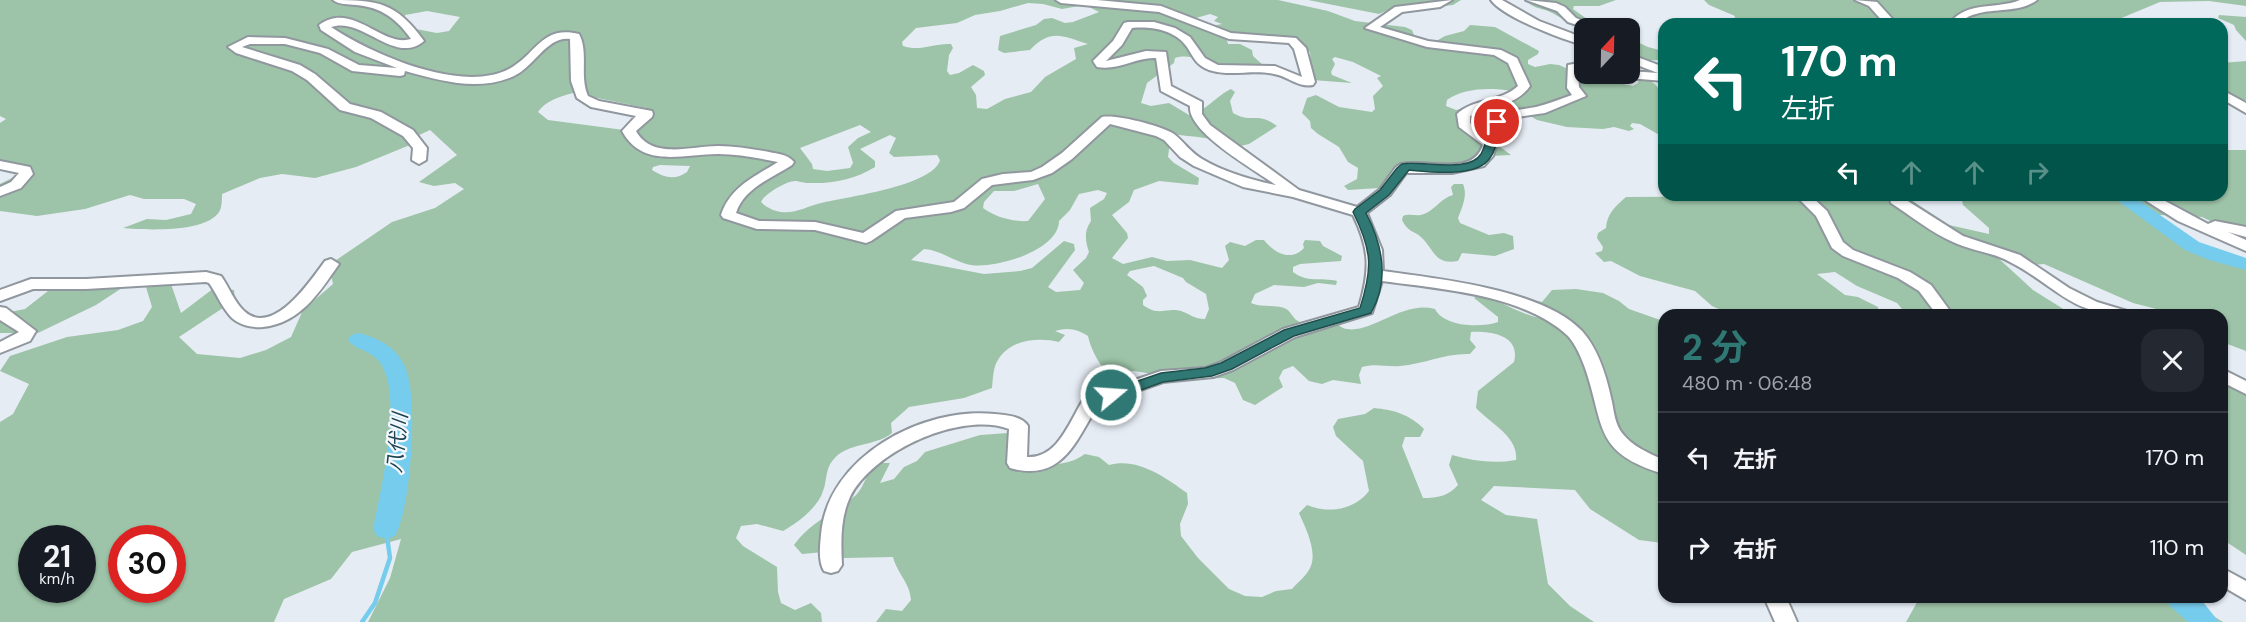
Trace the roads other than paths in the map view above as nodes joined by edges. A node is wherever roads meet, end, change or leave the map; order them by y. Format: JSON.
{"nodes":[{"id":1,"x":338,"y":0,"type":"edge"},
{"id":2,"x":1061,"y":0,"type":"edge"},
{"id":3,"x":1447,"y":0,"type":"edge"},
{"id":4,"x":1496,"y":0,"type":"edge"},
{"id":5,"x":1531,"y":0,"type":"edge"},
{"id":6,"x":1860,"y":0,"type":"edge"},
{"id":7,"x":2032,"y":0,"type":"edge"},
{"id":8,"x":1886,"y":18,"type":"edge"},
{"id":9,"x":1960,"y":18,"type":"edge"},
{"id":10,"x":1574,"y":21,"type":"edge"},
{"id":11,"x":1574,"y":38,"type":"edge"},
{"id":12,"x":1640,"y":64,"type":"edge"},
{"id":13,"x":1574,"y":68,"type":"edge"},
{"id":14,"x":424,"y":72,"type":"junction"},
{"id":15,"x":1640,"y":74,"type":"edge"},
{"id":16,"x":1658,"y":74,"type":"edge"},
{"id":17,"x":1658,"y":75,"type":"edge"},
{"id":18,"x":2228,"y":97,"type":"edge"},
{"id":19,"x":2246,"y":109,"type":"edge"},
{"id":20,"x":1490,"y":144,"type":"junction"},
{"id":21,"x":419,"y":160,"type":"dead end"},
{"id":22,"x":0,"y":165,"type":"edge"},
{"id":23,"x":0,"y":192,"type":"edge"},
{"id":24,"x":1295,"y":193,"type":"junction"},
{"id":25,"x":1808,"y":201,"type":"edge"},
{"id":26,"x":1898,"y":201,"type":"edge"},
{"id":27,"x":2154,"y":201,"type":"edge"},
{"id":28,"x":1359,"y":212,"type":"junction"},
{"id":29,"x":2183,"y":218,"type":"junction"},
{"id":30,"x":2246,"y":232,"type":"edge"},
{"id":31,"x":2246,"y":246,"type":"edge"},
{"id":32,"x":331,"y":264,"type":"dead end"},
{"id":33,"x":1376,"y":275,"type":"junction"},
{"id":34,"x":0,"y":296,"type":"edge"},
{"id":35,"x":1941,"y":309,"type":"edge"},
{"id":36,"x":2103,"y":309,"type":"edge"},
{"id":37,"x":0,"y":312,"type":"edge"},
{"id":38,"x":0,"y":348,"type":"edge"},
{"id":39,"x":2228,"y":378,"type":"edge"},
{"id":40,"x":2246,"y":388,"type":"edge"},
{"id":41,"x":1658,"y":465,"type":"edge"},
{"id":42,"x":831,"y":565,"type":"dead end"},
{"id":43,"x":2228,"y":580,"type":"edge"},
{"id":44,"x":2246,"y":592,"type":"edge"},
{"id":45,"x":1777,"y":603,"type":"edge"},
{"id":46,"x":1785,"y":622,"type":"edge"}],
"edges":[{"from":1,"to":14,"type":"street"},
{"from":2,"to":24,"type":"street"},
{"from":3,"to":20,"type":"street"},
{"from":4,"to":11,"type":"street"},
{"from":5,"to":10,"type":"street"},
{"from":6,"to":8,"type":"street"},
{"from":7,"to":9,"type":"street"},
{"from":12,"to":16,"type":"street"},
{"from":13,"to":20,"type":"street"},
{"from":14,"to":21,"type":"street"},
{"from":14,"to":24,"type":"street"},
{"from":15,"to":17,"type":"street"},
{"from":18,"to":19,"type":"street"},
{"from":20,"to":28,"type":"street"},
{"from":22,"to":23,"type":"street"},
{"from":24,"to":28,"type":"street"},
{"from":25,"to":35,"type":"street"},
{"from":26,"to":36,"type":"street"},
{"from":27,"to":29,"type":"street"},
{"from":28,"to":33,"type":"street"},
{"from":29,"to":30,"type":"street"},
{"from":29,"to":31,"type":"street"},
{"from":32,"to":34,"type":"street"},
{"from":33,"to":41,"type":"street"},
{"from":33,"to":42,"type":"street"},
{"from":37,"to":38,"type":"street"},
{"from":39,"to":40,"type":"street"},
{"from":43,"to":44,"type":"street"},
{"from":45,"to":46,"type":"street"}]}
